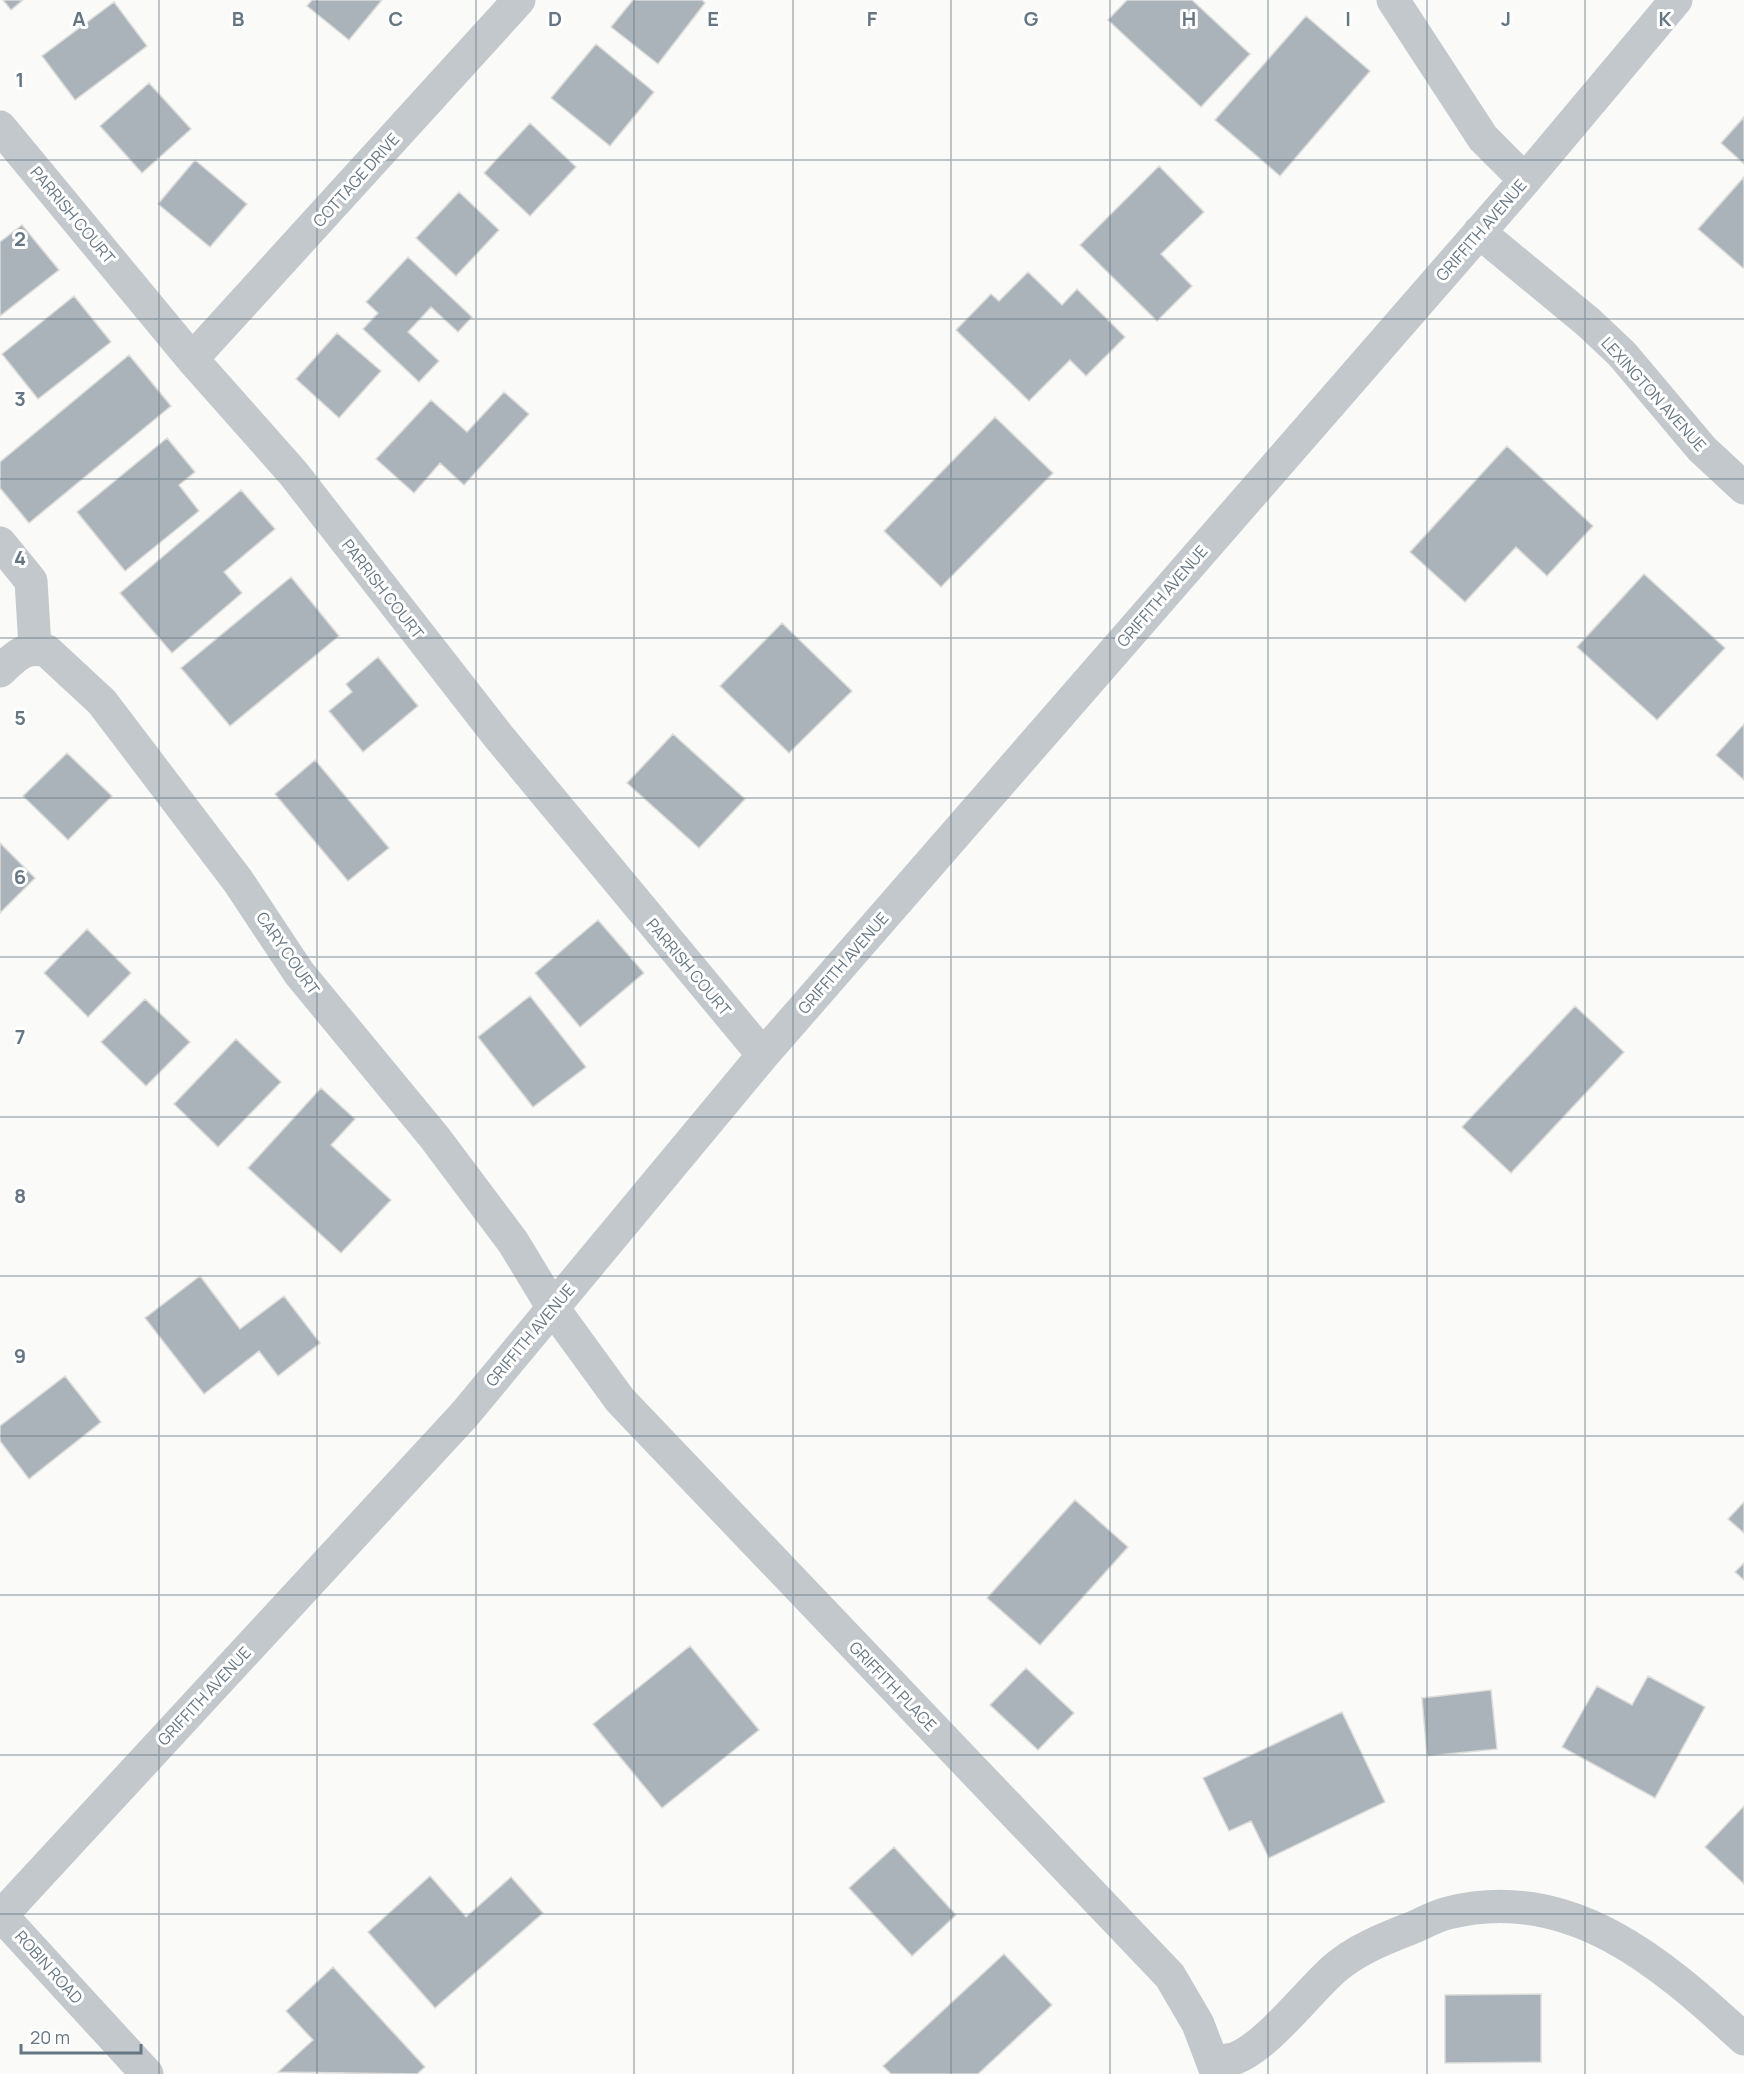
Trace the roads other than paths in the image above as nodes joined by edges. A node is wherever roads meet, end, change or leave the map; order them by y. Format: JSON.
{"nodes":[{"id":1,"x":519,"y":0,"type":"edge"},
{"id":2,"x":1393,"y":0,"type":"edge"},
{"id":3,"x":1676,"y":0,"type":"edge"},
{"id":4,"x":0,"y":127,"type":"edge"},
{"id":5,"x":1525,"y":180,"type":"junction"},
{"id":6,"x":1479,"y":232,"type":"junction"},
{"id":7,"x":192,"y":359,"type":"junction"},
{"id":8,"x":1744,"y":488,"type":"edge"},
{"id":9,"x":0,"y":543,"type":"edge"},
{"id":10,"x":35,"y":648,"type":"junction"},
{"id":11,"x":0,"y":671,"type":"edge"},
{"id":12,"x":763,"y":1055,"type":"junction"},
{"id":13,"x":553,"y":1308,"type":"junction"},
{"id":14,"x":0,"y":1915,"type":"edge"},
{"id":15,"x":1744,"y":2039,"type":"edge"},
{"id":16,"x":1215,"y":2068,"type":"edge"},
{"id":17,"x":147,"y":2074,"type":"edge"}],
"edges":[{"from":1,"to":7,"type":"street","name":"COTTAGE DRIVE"},
{"from":2,"to":5,"type":"street"},
{"from":3,"to":5,"type":"street","name":"GRIFFITH AVENUE"},
{"from":4,"to":7,"type":"street","name":"PARRISH COURT"},
{"from":5,"to":6,"type":"street","name":"GRIFFITH AVENUE"},
{"from":6,"to":8,"type":"street","name":"LEXINGTON AVENUE"},
{"from":6,"to":12,"type":"street","name":"GRIFFITH AVENUE"},
{"from":7,"to":12,"type":"street","name":"PARRISH COURT"},
{"from":9,"to":10,"type":"street"},
{"from":10,"to":11,"type":"street"},
{"from":10,"to":13,"type":"street","name":"CARY COURT"},
{"from":12,"to":13,"type":"street","name":"GRIFFITH AVENUE"},
{"from":13,"to":14,"type":"street","name":"GRIFFITH AVENUE"},
{"from":13,"to":16,"type":"street","name":"GRIFFITH PLACE"},
{"from":14,"to":17,"type":"street","name":"ROBIN ROAD"},
{"from":15,"to":16,"type":"street"}]}
